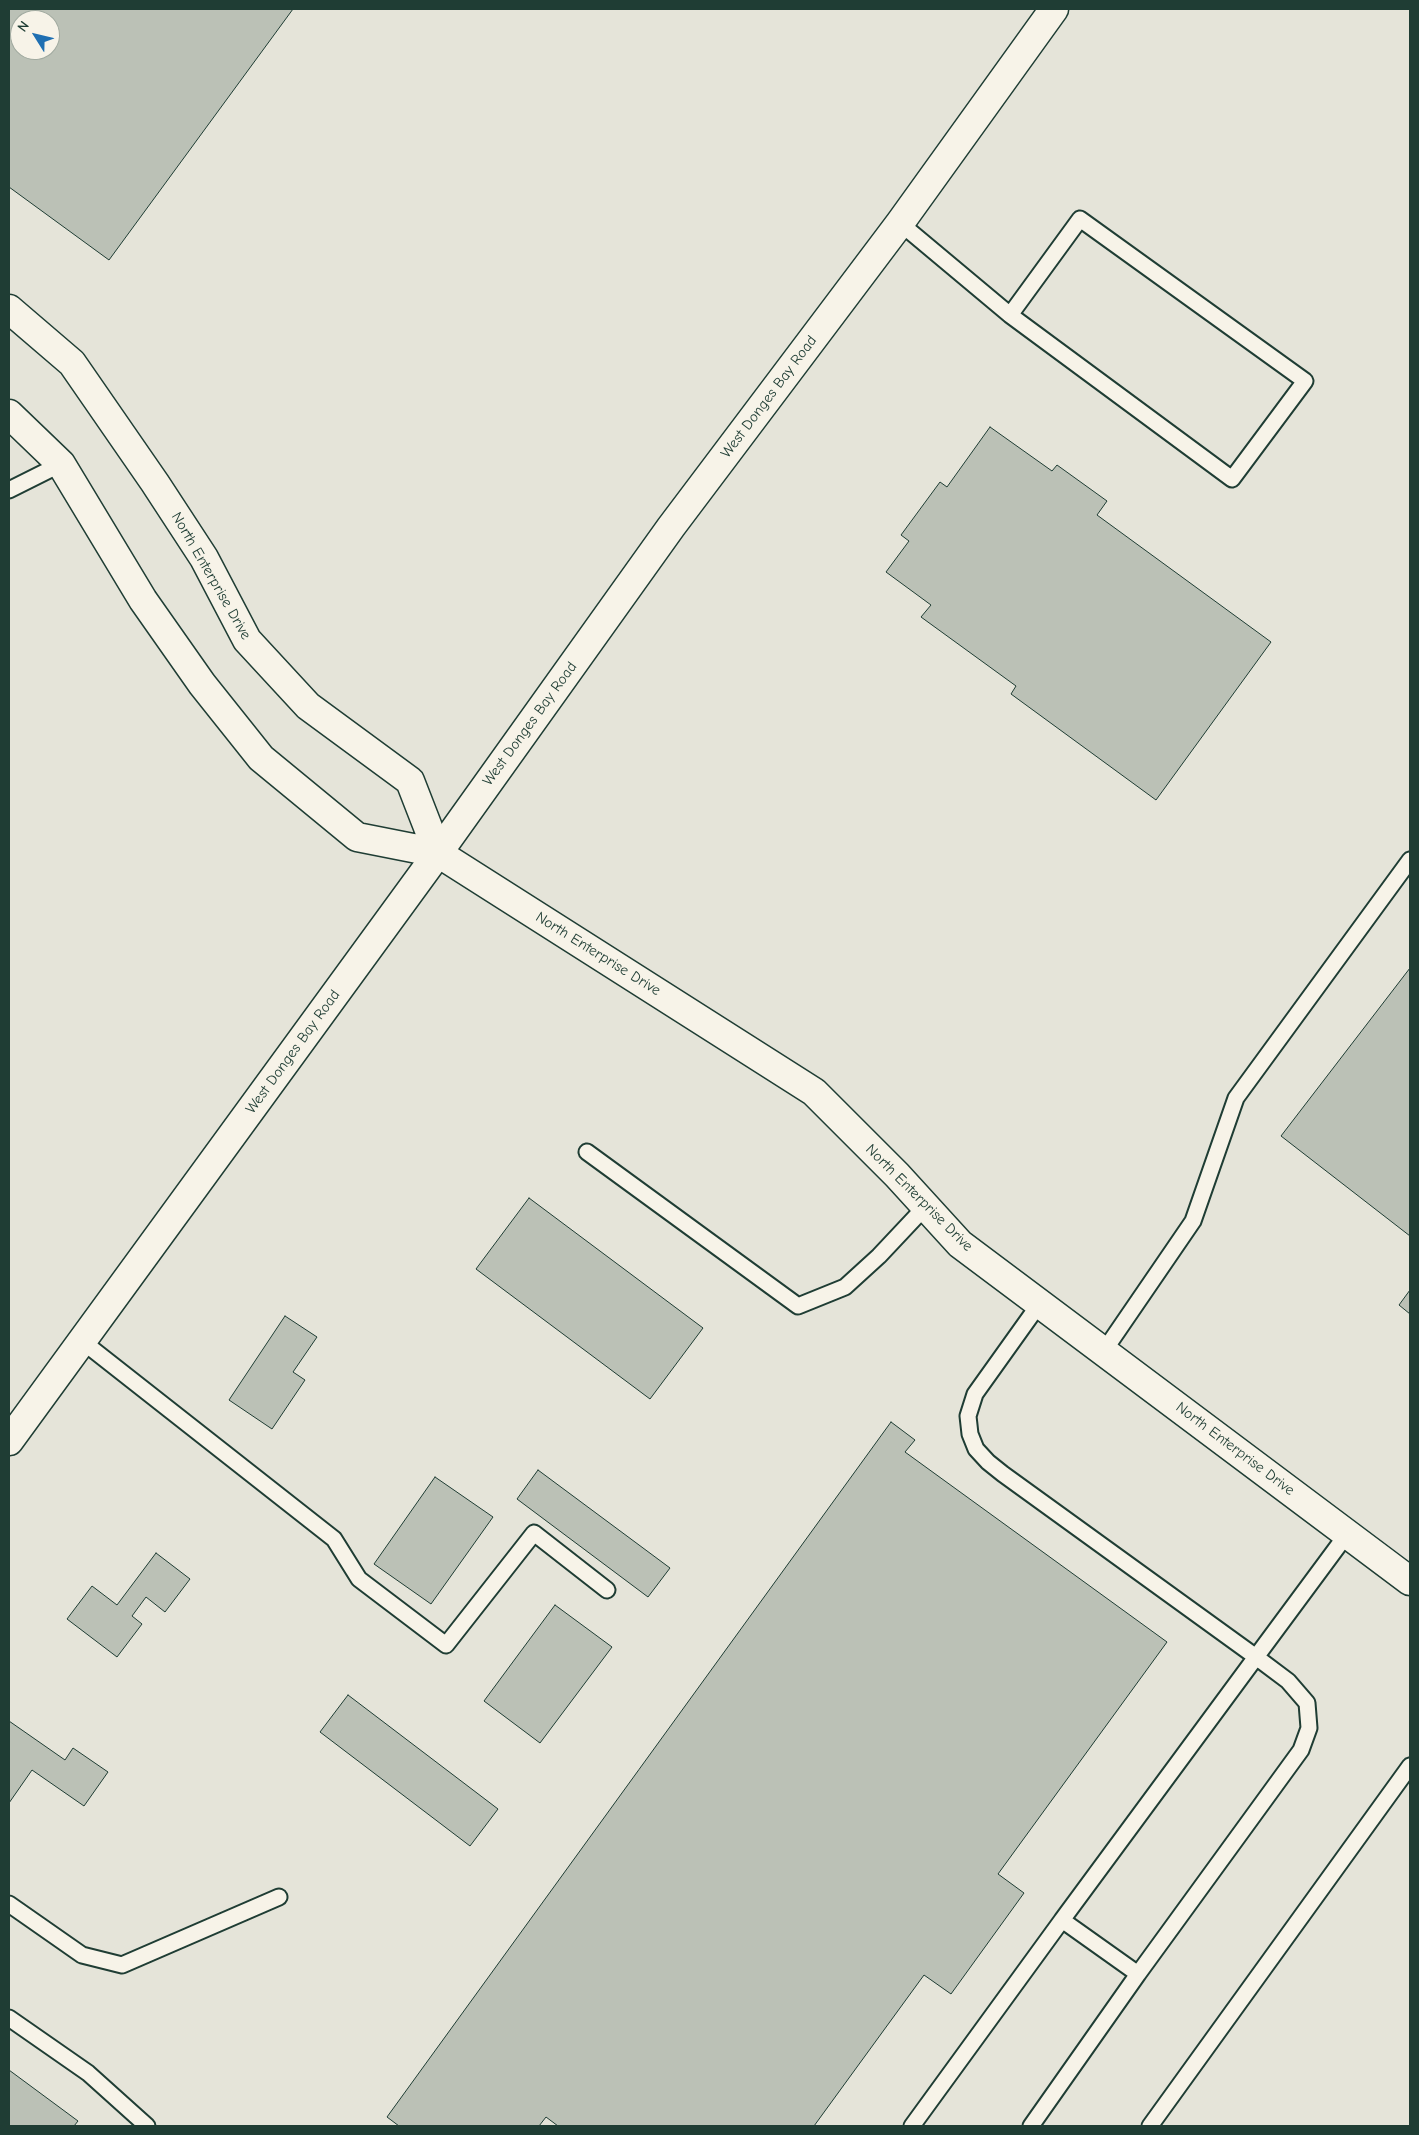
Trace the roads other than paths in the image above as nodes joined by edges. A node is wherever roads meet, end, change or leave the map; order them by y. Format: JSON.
{"nodes":[{"id":1,"x":1054,"y":9,"type":"edge"},
{"id":2,"x":900,"y":224,"type":"junction"},
{"id":3,"x":9,"y":309,"type":"edge"},
{"id":4,"x":1010,"y":315,"type":"junction"},
{"id":5,"x":9,"y":414,"type":"edge"},
{"id":6,"x":61,"y":464,"type":"junction"},
{"id":7,"x":9,"y":490,"type":"edge"},
{"id":8,"x":438,"y":853,"type":"junction"},
{"id":9,"x":1410,"y":860,"type":"edge"},
{"id":10,"x":587,"y":1152,"type":"dead end"},
{"id":11,"x":926,"y":1206,"type":"junction"},
{"id":12,"x":1040,"y":1303,"type":"junction"},
{"id":13,"x":82,"y":1341,"type":"junction"},
{"id":14,"x":1104,"y":1351,"type":"junction"},
{"id":15,"x":9,"y":1441,"type":"edge"},
{"id":16,"x":1347,"y":1534,"type":"junction"},
{"id":17,"x":1410,"y":1581,"type":"edge"},
{"id":18,"x":607,"y":1590,"type":"dead end"},
{"id":19,"x":1256,"y":1658,"type":"junction"},
{"id":20,"x":1410,"y":1766,"type":"edge"},
{"id":21,"x":279,"y":1897,"type":"dead end"},
{"id":22,"x":9,"y":1904,"type":"edge"},
{"id":23,"x":1062,"y":1920,"type":"junction"},
{"id":24,"x":1138,"y":1974,"type":"junction"},
{"id":25,"x":9,"y":2018,"type":"edge"},
{"id":26,"x":147,"y":2126,"type":"edge"},
{"id":27,"x":912,"y":2126,"type":"edge"},
{"id":28,"x":1030,"y":2126,"type":"edge"},
{"id":29,"x":1150,"y":2126,"type":"edge"}],
"edges":[{"from":1,"to":2,"type":"street","name":"West Donges Bay Road"},
{"from":2,"to":4,"type":"lane"},
{"from":2,"to":8,"type":"street","name":"West Donges Bay Road"},
{"from":3,"to":8,"type":"street","name":"North Enterprise Drive"},
{"from":4,"to":4,"type":"lane"},
{"from":5,"to":6,"type":"street","name":"North Enterprise Drive"},
{"from":6,"to":7,"type":"lane"},
{"from":6,"to":8,"type":"street","name":"North Enterprise Drive"},
{"from":8,"to":11,"type":"street","name":"North Enterprise Drive"},
{"from":8,"to":13,"type":"street","name":"West Donges Bay Road"},
{"from":9,"to":14,"type":"lane"},
{"from":10,"to":11,"type":"lane"},
{"from":11,"to":12,"type":"street","name":"North Enterprise Drive"},
{"from":12,"to":14,"type":"street","name":"North Enterprise Drive"},
{"from":12,"to":19,"type":"lane"},
{"from":13,"to":15,"type":"street","name":"West Donges Bay Road"},
{"from":13,"to":18,"type":"lane"},
{"from":14,"to":16,"type":"street","name":"North Enterprise Drive"},
{"from":16,"to":17,"type":"street","name":"North Enterprise Drive"},
{"from":16,"to":19,"type":"lane"},
{"from":19,"to":23,"type":"lane"},
{"from":19,"to":24,"type":"lane"},
{"from":20,"to":29,"type":"lane"},
{"from":21,"to":22,"type":"lane"},
{"from":23,"to":24,"type":"lane"},
{"from":23,"to":27,"type":"lane"},
{"from":24,"to":28,"type":"lane"},
{"from":25,"to":26,"type":"lane"}]}
